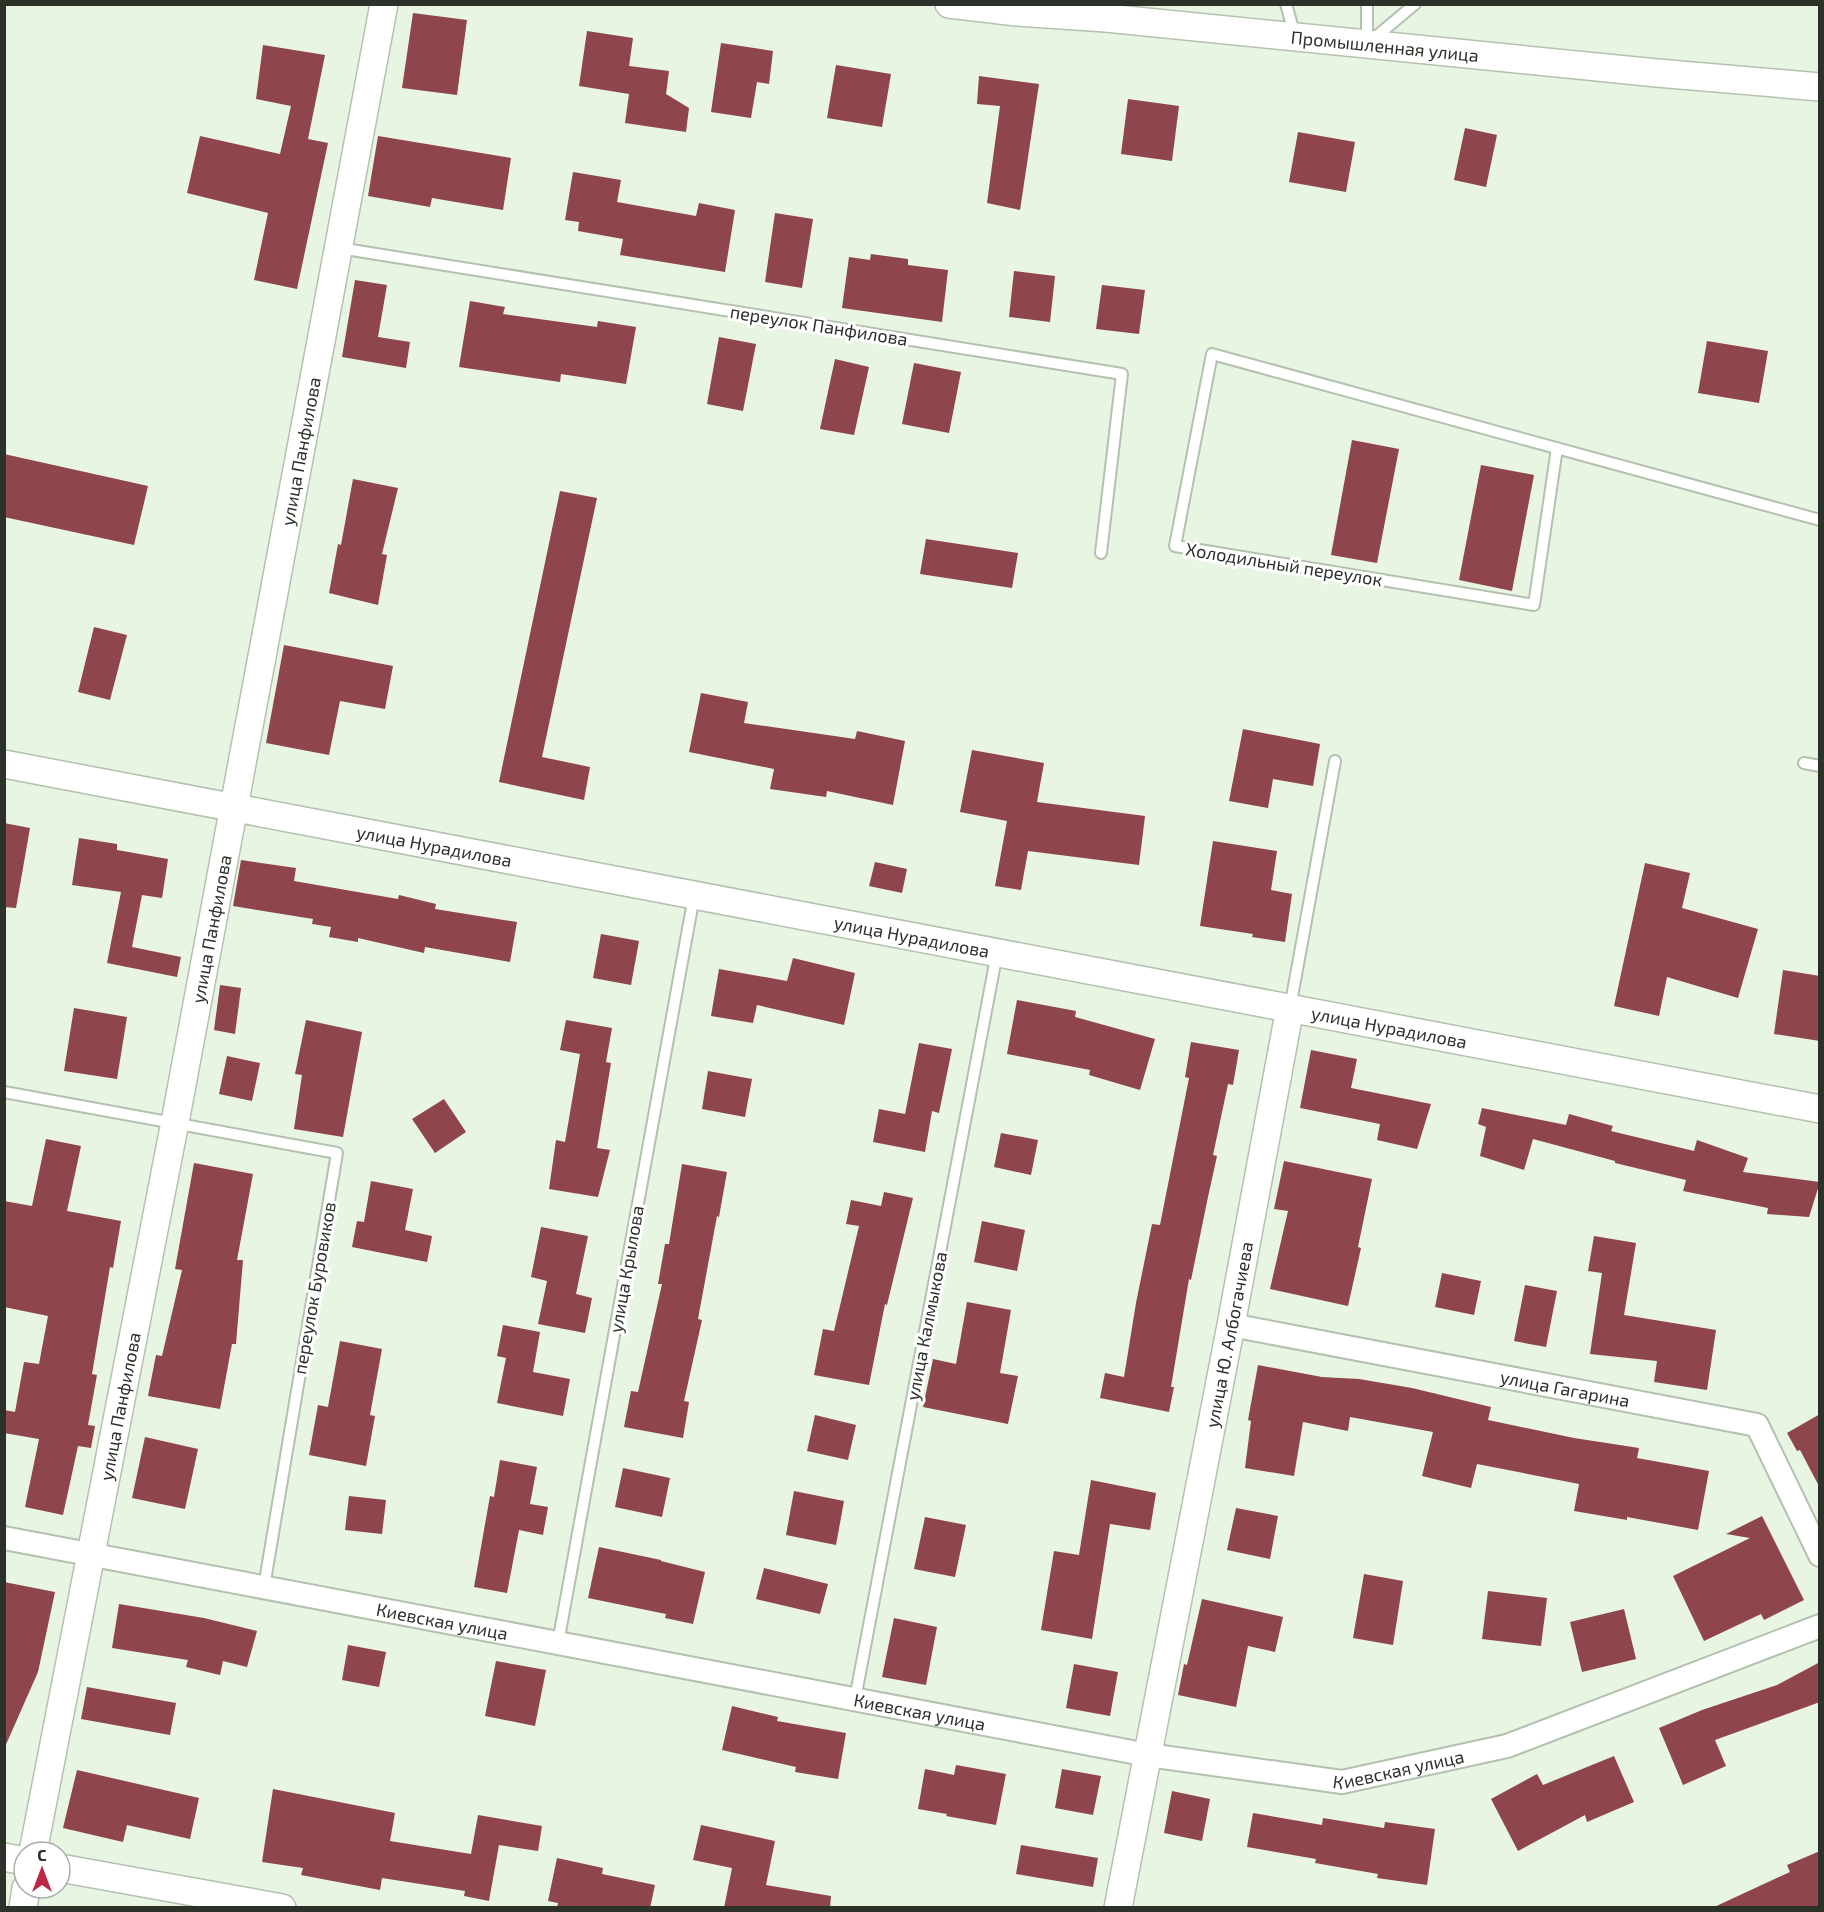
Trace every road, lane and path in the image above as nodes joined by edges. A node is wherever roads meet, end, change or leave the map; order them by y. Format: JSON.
{"nodes":[{"id":1,"x":384,"y":4,"type":"edge"},
{"id":2,"x":949,"y":4,"type":"edge"},
{"id":3,"x":1286,"y":4,"type":"edge"},
{"id":4,"x":1367,"y":4,"type":"edge"},
{"id":5,"x":1415,"y":4,"type":"edge"},
{"id":6,"x":1018,"y":8,"type":"edge"},
{"id":7,"x":1107,"y":11,"type":"edge"},
{"id":8,"x":1296,"y":36,"type":"junction"},
{"id":9,"x":1367,"y":44,"type":"junction"},
{"id":10,"x":1820,"y":87,"type":"edge"},
{"id":11,"x":339,"y":248,"type":"junction"},
{"id":12,"x":1557,"y":448,"type":"junction"},
{"id":13,"x":1820,"y":520,"type":"edge"},
{"id":14,"x":1101,"y":553,"type":"dead end"},
{"id":15,"x":1335,"y":761,"type":"dead end"},
{"id":16,"x":1804,"y":763,"type":"dead end"},
{"id":17,"x":4,"y":764,"type":"edge"},
{"id":18,"x":1820,"y":766,"type":"edge"},
{"id":19,"x":234,"y":808,"type":"junction"},
{"id":20,"x":694,"y":895,"type":"junction"},
{"id":21,"x":997,"y":953,"type":"junction"},
{"id":22,"x":1290,"y":1008,"type":"junction"},
{"id":23,"x":4,"y":1092,"type":"edge"},
{"id":24,"x":1820,"y":1109,"type":"edge"},
{"id":25,"x":175,"y":1122,"type":"junction"},
{"id":26,"x":1231,"y":1325,"type":"junction"},
{"id":27,"x":4,"y":1538,"type":"edge"},
{"id":28,"x":91,"y":1554,"type":"junction"},
{"id":29,"x":1820,"y":1555,"type":"edge"},
{"id":30,"x":264,"y":1587,"type":"junction"},
{"id":31,"x":1820,"y":1626,"type":"edge"},
{"id":32,"x":558,"y":1643,"type":"junction"},
{"id":33,"x":855,"y":1699,"type":"junction"},
{"id":34,"x":1148,"y":1755,"type":"junction"},
{"id":35,"x":35,"y":1840,"type":"edge"},
{"id":36,"x":72,"y":1870,"type":"edge"},
{"id":37,"x":282,"y":1908,"type":"edge"},
{"id":38,"x":1118,"y":1908,"type":"edge"}],
"edges":[{"from":1,"to":11,"type":"street","name":"улица Панфилова"},
{"from":2,"to":6,"type":"street","name":"Промышленная улица"},
{"from":3,"to":8,"type":"lane"},
{"from":4,"to":9,"type":"lane"},
{"from":5,"to":9,"type":"lane"},
{"from":6,"to":7,"type":"street","name":"Промышленная улица"},
{"from":7,"to":8,"type":"street","name":"Промышленная улица"},
{"from":8,"to":9,"type":"street","name":"Промышленная улица"},
{"from":9,"to":10,"type":"street","name":"Промышленная улица"},
{"from":11,"to":14,"type":"lane","name":"переулок Панфилова"},
{"from":11,"to":19,"type":"street","name":"улица Панфилова"},
{"from":12,"to":12,"type":"lane","name":"Холодильный переулок"},
{"from":12,"to":13,"type":"lane","name":"Холодильный переулок"},
{"from":15,"to":22,"type":"lane","name":"улица Ю. Албогачиева"},
{"from":16,"to":18,"type":"lane"},
{"from":17,"to":19,"type":"street","name":"улица Нурадилова"},
{"from":19,"to":20,"type":"street","name":"улица Нурадилова"},
{"from":19,"to":25,"type":"street","name":"улица Панфилова"},
{"from":20,"to":21,"type":"street","name":"улица Нурадилова"},
{"from":20,"to":32,"type":"lane","name":"улица Крылова"},
{"from":21,"to":22,"type":"street","name":"улица Нурадилова"},
{"from":21,"to":33,"type":"lane","name":"улица Калмыкова"},
{"from":22,"to":24,"type":"street","name":"улица Нурадилова"},
{"from":22,"to":26,"type":"street","name":"улица Ю. Албогачиева"},
{"from":23,"to":25,"type":"lane"},
{"from":25,"to":28,"type":"street","name":"улица Панфилова"},
{"from":25,"to":30,"type":"lane","name":"переулок Буровиков"},
{"from":26,"to":29,"type":"street","name":"улица Гагарина"},
{"from":26,"to":34,"type":"street","name":"улица Ю. Албогачиева"},
{"from":27,"to":28,"type":"street","name":"Киевская улица"},
{"from":28,"to":30,"type":"street","name":"Киевская улица"},
{"from":28,"to":35,"type":"street","name":"улица Панфилова"},
{"from":30,"to":32,"type":"street","name":"Киевская улица"},
{"from":31,"to":34,"type":"street","name":"Киевская улица"},
{"from":32,"to":33,"type":"street","name":"Киевская улица"},
{"from":33,"to":34,"type":"street","name":"Киевская улица"},
{"from":34,"to":38,"type":"street","name":"улица Ю. Албогачиева"},
{"from":36,"to":37,"type":"street"}]}
